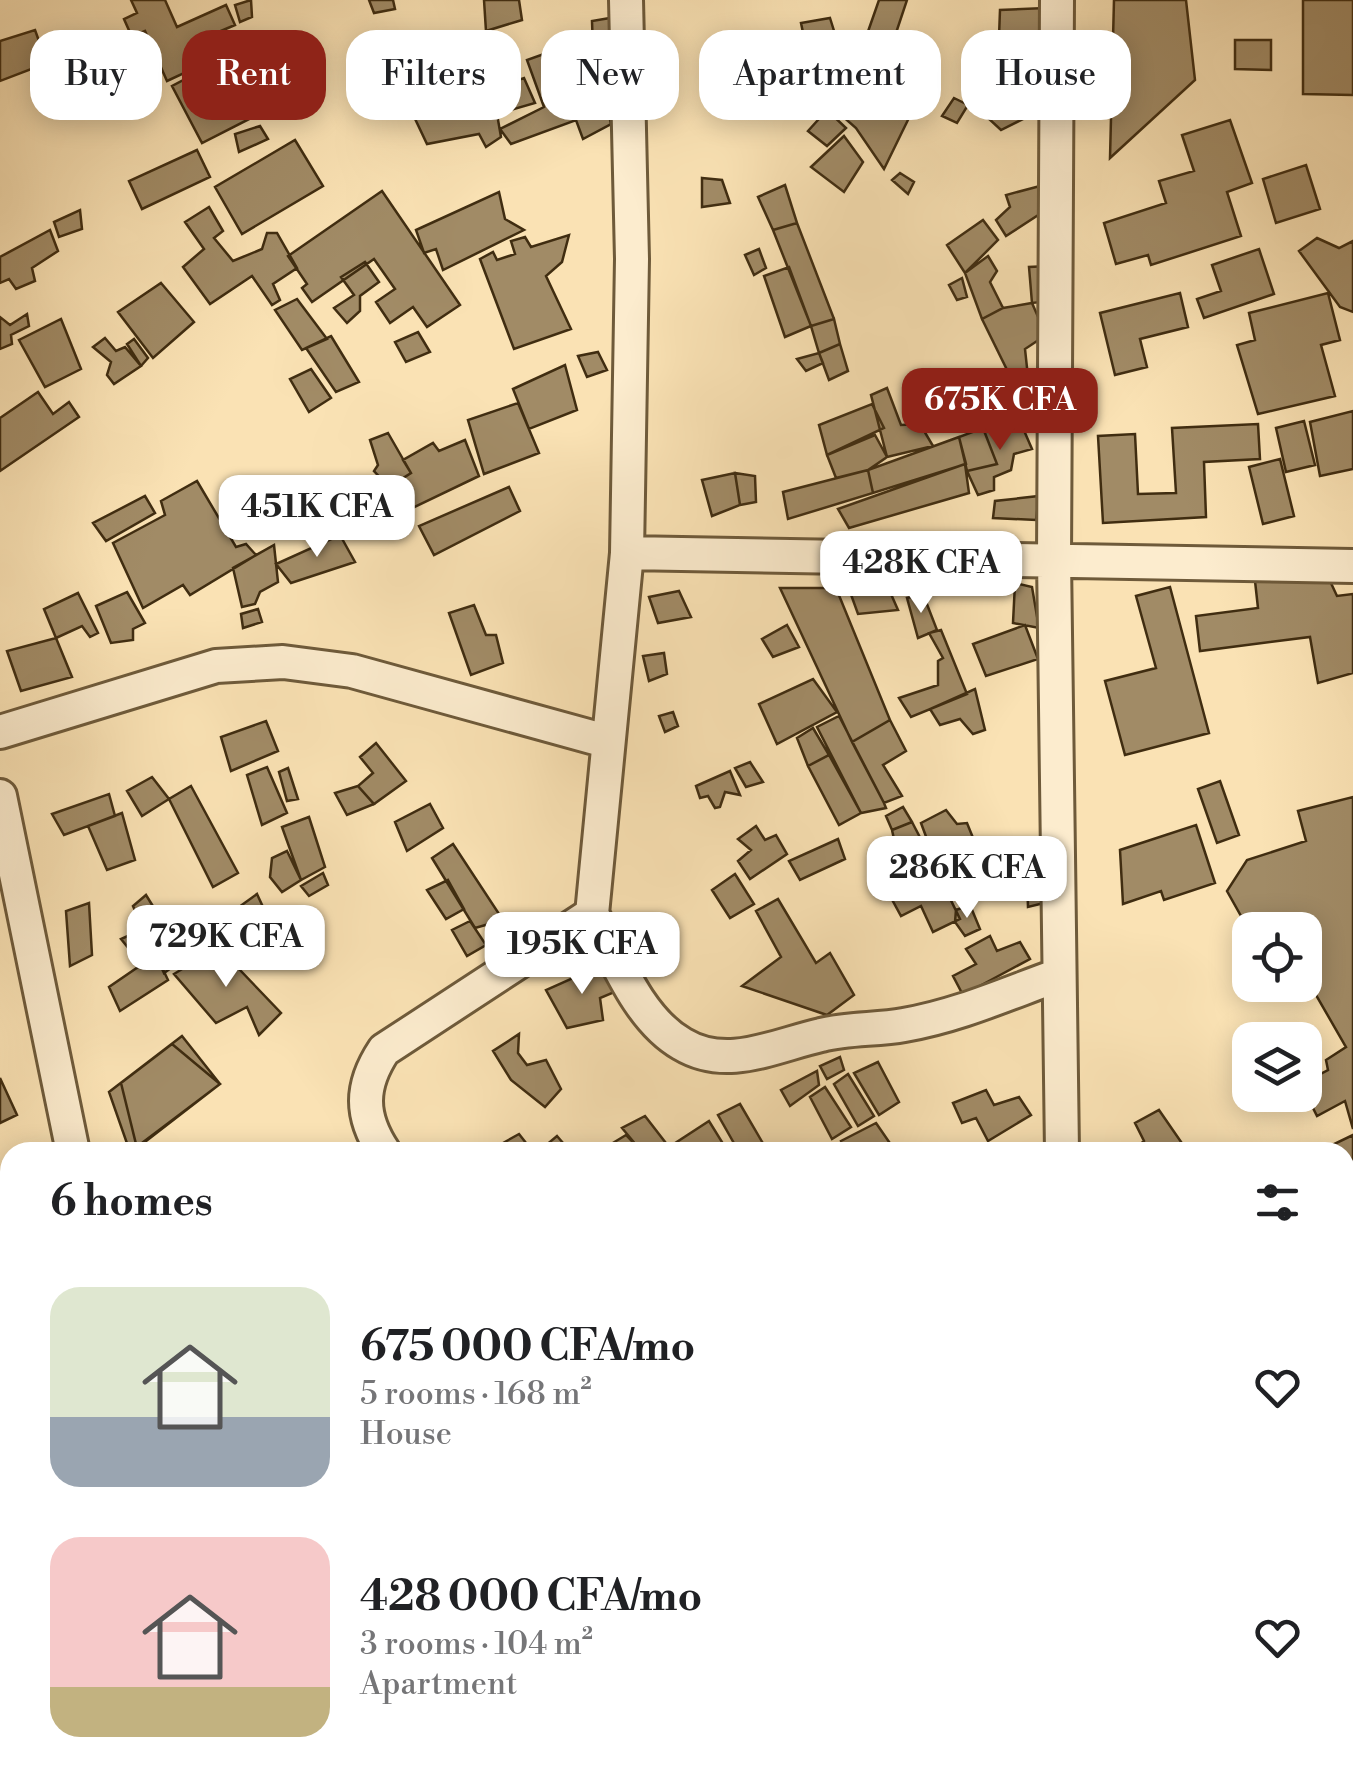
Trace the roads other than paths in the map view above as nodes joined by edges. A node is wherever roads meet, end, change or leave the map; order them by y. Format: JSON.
{"nodes":[{"id":1,"x":626,"y":0,"type":"edge"},
{"id":2,"x":1058,"y":0,"type":"edge"},
{"id":3,"x":627,"y":553,"type":"junction"},
{"id":4,"x":1054,"y":559,"type":"junction"},
{"id":5,"x":1353,"y":566,"type":"edge"},
{"id":6,"x":0,"y":732,"type":"edge"},
{"id":7,"x":606,"y":741,"type":"junction"},
{"id":8,"x":0,"y":796,"type":"edge"},
{"id":9,"x":592,"y":914,"type":"junction"},
{"id":10,"x":1056,"y":976,"type":"junction"},
{"id":11,"x":70,"y":1142,"type":"edge"},
{"id":12,"x":378,"y":1142,"type":"edge"},
{"id":13,"x":1062,"y":1142,"type":"edge"}],
"edges":[{"from":1,"to":3,"type":"street"},
{"from":2,"to":4,"type":"street"},
{"from":3,"to":4,"type":"street"},
{"from":3,"to":7,"type":"street"},
{"from":4,"to":5,"type":"street"},
{"from":4,"to":10,"type":"street"},
{"from":6,"to":7,"type":"street"},
{"from":7,"to":9,"type":"street"},
{"from":8,"to":11,"type":"street"},
{"from":9,"to":10,"type":"street"},
{"from":9,"to":12,"type":"street"},
{"from":10,"to":13,"type":"street"}]}
